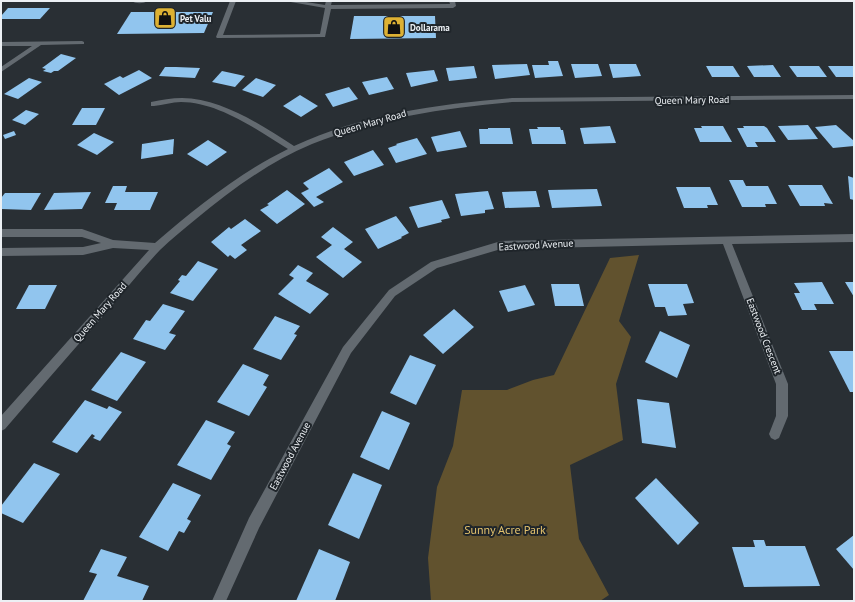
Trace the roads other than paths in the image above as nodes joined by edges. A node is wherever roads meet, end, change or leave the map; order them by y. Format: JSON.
{"nodes":[{"id":1,"x":135,"y":1,"type":"edge"},
{"id":2,"x":144,"y":1,"type":"edge"},
{"id":3,"x":233,"y":1,"type":"edge"},
{"id":4,"x":288,"y":1,"type":"edge"},
{"id":5,"x":452,"y":1,"type":"edge"},
{"id":6,"x":328,"y":4,"type":"edge"},
{"id":7,"x":82,"y":43,"type":"dead end"},
{"id":8,"x":1,"y":44,"type":"edge"},
{"id":9,"x":39,"y":44,"type":"junction"},
{"id":10,"x":1,"y":70,"type":"edge"},
{"id":11,"x":854,"y":98,"type":"edge"},
{"id":12,"x":154,"y":104,"type":"dead end"},
{"id":13,"x":293,"y":149,"type":"junction"},
{"id":14,"x":1,"y":233,"type":"edge"},
{"id":15,"x":854,"y":238,"type":"edge"},
{"id":16,"x":726,"y":240,"type":"junction"},
{"id":17,"x":113,"y":244,"type":"junction"},
{"id":18,"x":157,"y":247,"type":"junction"},
{"id":19,"x":1,"y":252,"type":"edge"},
{"id":20,"x":1,"y":425,"type":"edge"},
{"id":21,"x":775,"y":434,"type":"dead end"},
{"id":22,"x":219,"y":601,"type":"edge"}],
"edges":[{"from":1,"to":2,"type":"street"},
{"from":3,"to":6,"type":"street"},
{"from":4,"to":6,"type":"street"},
{"from":5,"to":6,"type":"street"},
{"from":7,"to":9,"type":"street"},
{"from":8,"to":9,"type":"street"},
{"from":9,"to":10,"type":"street"},
{"from":11,"to":13,"type":"street","name":"Queen Mary Road"},
{"from":12,"to":13,"type":"street"},
{"from":13,"to":18,"type":"street","name":"Queen Mary Road"},
{"from":14,"to":17,"type":"street"},
{"from":15,"to":16,"type":"street","name":"Eastwood Avenue"},
{"from":16,"to":21,"type":"street","name":"Eastwood Crescent"},
{"from":16,"to":22,"type":"street","name":"Eastwood Avenue"},
{"from":17,"to":18,"type":"street"},
{"from":17,"to":19,"type":"street"},
{"from":18,"to":20,"type":"street","name":"Queen Mary Road"}]}
